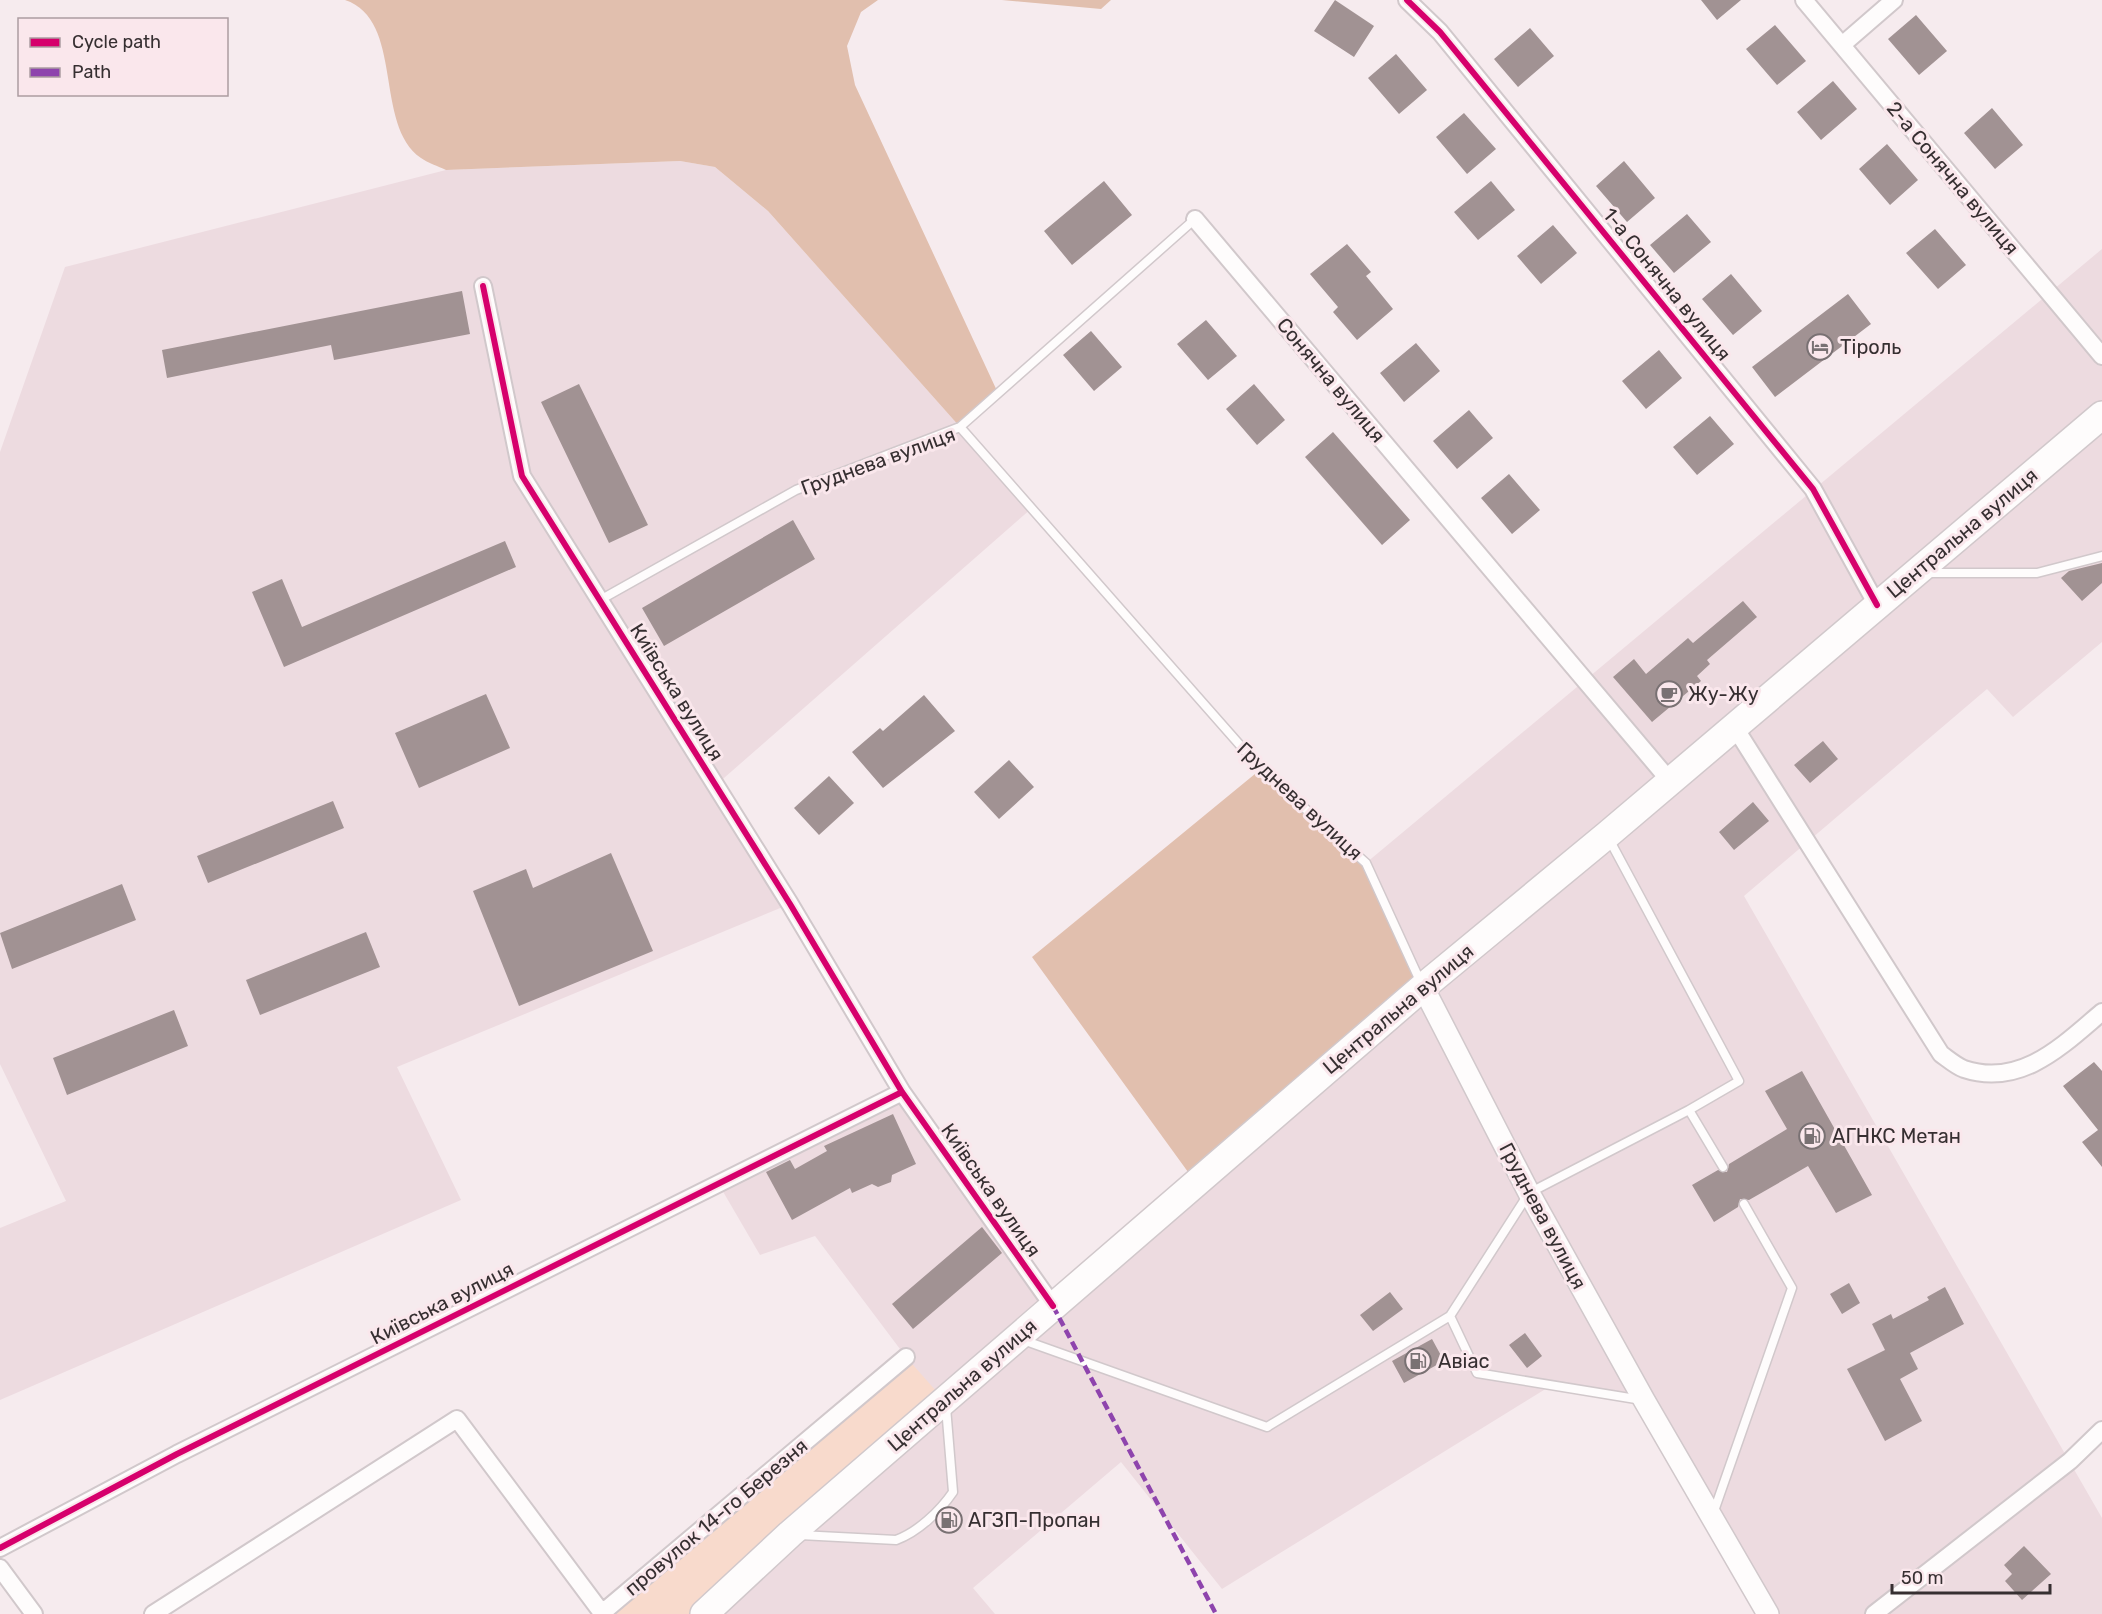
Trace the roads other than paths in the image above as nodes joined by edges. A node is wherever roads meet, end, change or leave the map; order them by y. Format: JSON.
{"nodes":[{"id":1,"x":1407,"y":0,"type":"edge"},
{"id":2,"x":1804,"y":0,"type":"edge"},
{"id":3,"x":1894,"y":0,"type":"edge"},
{"id":4,"x":1842,"y":45,"type":"junction"},
{"id":5,"x":1195,"y":219,"type":"joint"},
{"id":6,"x":483,"y":286,"type":"dead end"},
{"id":7,"x":2102,"y":356,"type":"edge"},
{"id":8,"x":2102,"y":415,"type":"edge"},
{"id":9,"x":960,"y":427,"type":"junction"},
{"id":10,"x":2102,"y":556,"type":"edge"},
{"id":11,"x":1915,"y":573,"type":"junction"},
{"id":12,"x":600,"y":600,"type":"junction"},
{"id":13,"x":1877,"y":605,"type":"junction"},
{"id":14,"x":1734,"y":726,"type":"junction"},
{"id":15,"x":1670,"y":781,"type":"junction"},
{"id":16,"x":1607,"y":835,"type":"junction"},
{"id":17,"x":1423,"y":987,"type":"junction"},
{"id":18,"x":2102,"y":1012,"type":"edge"},
{"id":19,"x":902,"y":1092,"type":"junction"},
{"id":20,"x":1689,"y":1110,"type":"junction"},
{"id":21,"x":1723,"y":1167,"type":"dead end"},
{"id":22,"x":1529,"y":1193,"type":"junction"},
{"id":23,"x":1744,"y":1203,"type":"dead end"},
{"id":24,"x":1053,"y":1306,"type":"junction"},
{"id":25,"x":1450,"y":1316,"type":"junction"},
{"id":26,"x":1017,"y":1338,"type":"junction"},
{"id":27,"x":906,"y":1357,"type":"dead end"},
{"id":28,"x":1644,"y":1400,"type":"junction"},
{"id":29,"x":945,"y":1401,"type":"junction"},
{"id":30,"x":2102,"y":1430,"type":"edge"},
{"id":31,"x":1712,"y":1518,"type":"junction"},
{"id":32,"x":790,"y":1534,"type":"junction"},
{"id":33,"x":0,"y":1548,"type":"edge"},
{"id":34,"x":0,"y":1568,"type":"edge"},
{"id":35,"x":34,"y":1614,"type":"edge"},
{"id":36,"x":153,"y":1614,"type":"edge"},
{"id":37,"x":704,"y":1614,"type":"edge"},
{"id":38,"x":1768,"y":1614,"type":"edge"},
{"id":39,"x":1874,"y":1614,"type":"edge"}],
"edges":[{"from":1,"to":13,"type":"street","name":"1-а Сонячна вулиця"},
{"from":2,"to":4,"type":"street","name":"2-а Сонячна вулиця"},
{"from":3,"to":4,"type":"street"},
{"from":4,"to":7,"type":"street","name":"2-а Сонячна вулиця"},
{"from":5,"to":9,"type":"lane","name":"Сонячна вулиця"},
{"from":5,"to":15,"type":"street","name":"Сонячна вулиця"},
{"from":6,"to":12,"type":"street","name":"Київська вулиця"},
{"from":8,"to":11,"type":"highway","name":"Центральна вулиця"},
{"from":9,"to":12,"type":"lane","name":"Груднева вулиця"},
{"from":9,"to":17,"type":"lane","name":"Груднева вулиця"},
{"from":10,"to":11,"type":"lane"},
{"from":11,"to":13,"type":"highway","name":"Центральна вулиця"},
{"from":12,"to":19,"type":"street","name":"Київська вулиця"},
{"from":13,"to":14,"type":"highway","name":"Центральна вулиця"},
{"from":14,"to":15,"type":"highway","name":"Центральна вулиця"},
{"from":14,"to":18,"type":"street"},
{"from":15,"to":16,"type":"highway","name":"Центральна вулиця"},
{"from":16,"to":17,"type":"highway","name":"Центральна вулиця"},
{"from":16,"to":20,"type":"lane"},
{"from":17,"to":22,"type":"street","name":"Груднева вулиця"},
{"from":17,"to":24,"type":"highway","name":"Центральна вулиця"},
{"from":19,"to":24,"type":"street","name":"Київська вулиця"},
{"from":19,"to":33,"type":"street","name":"Київська вулиця"},
{"from":20,"to":21,"type":"lane"},
{"from":20,"to":22,"type":"lane"},
{"from":22,"to":25,"type":"lane"},
{"from":22,"to":28,"type":"street","name":"Груднева вулиця"},
{"from":23,"to":31,"type":"lane"},
{"from":24,"to":26,"type":"highway","name":"Центральна вулиця"},
{"from":25,"to":26,"type":"lane"},
{"from":25,"to":28,"type":"lane"},
{"from":26,"to":29,"type":"highway","name":"Центральна вулиця"},
{"from":27,"to":36,"type":"street","name":"провулок 14-го Березня"},
{"from":28,"to":31,"type":"street","name":"Груднева вулиця"},
{"from":29,"to":32,"type":"highway","name":"Центральна вулиця"},
{"from":29,"to":32,"type":"lane"},
{"from":30,"to":39,"type":"street"},
{"from":31,"to":38,"type":"street","name":"Груднева вулиця"},
{"from":32,"to":37,"type":"highway","name":"Центральна вулиця"},
{"from":34,"to":35,"type":"street"}]}
